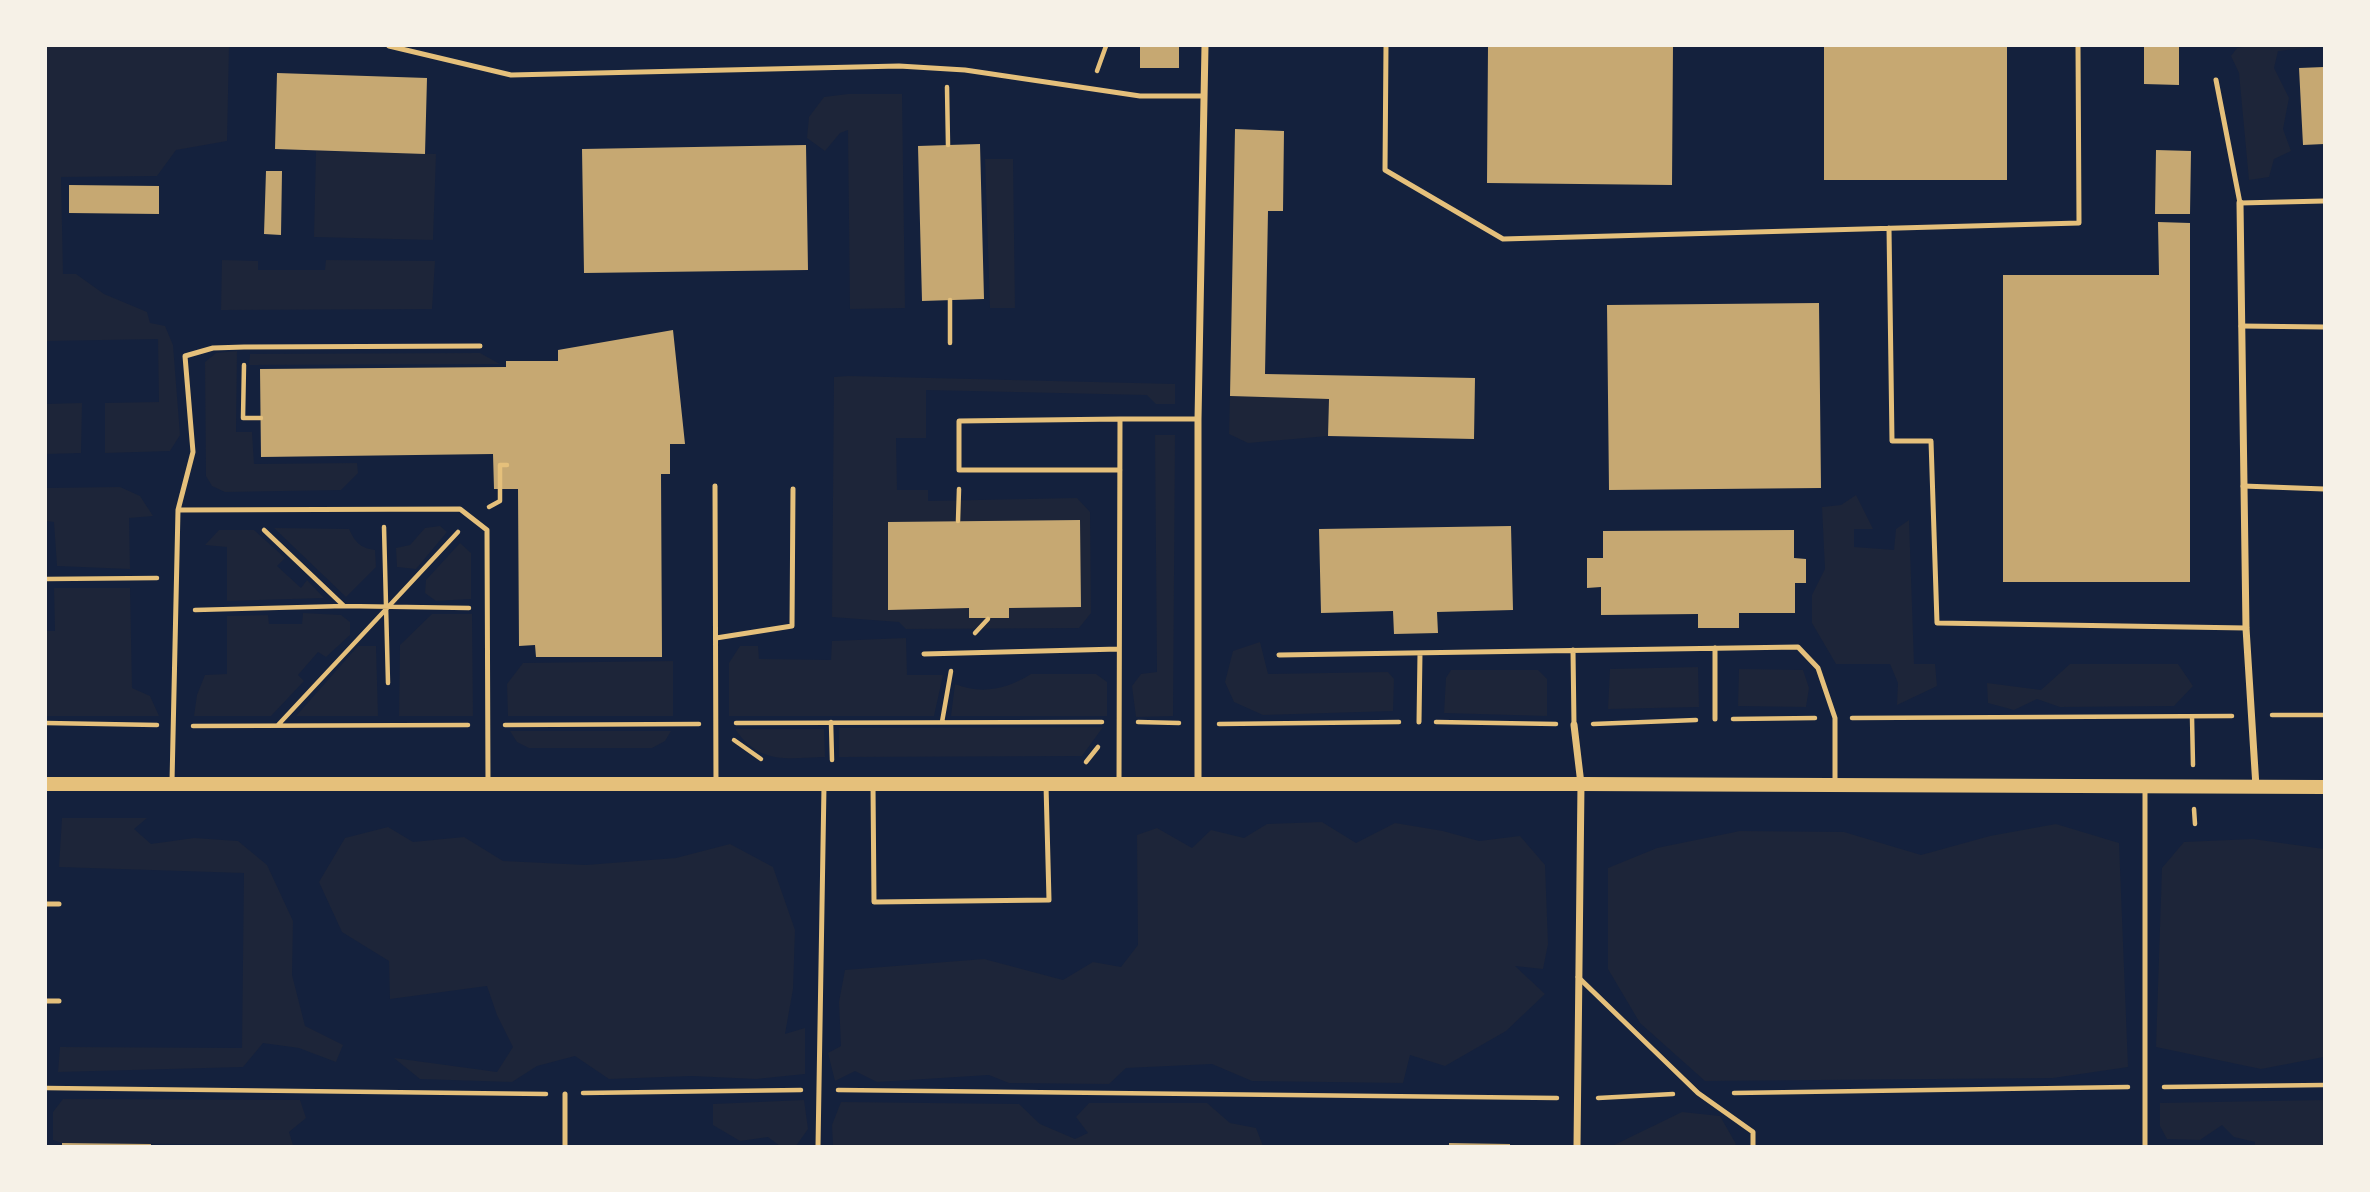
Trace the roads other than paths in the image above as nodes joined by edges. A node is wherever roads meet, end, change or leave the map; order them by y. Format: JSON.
{"nodes":[{"id":1,"x":389,"y":46,"type":"edge"},
{"id":2,"x":1205,"y":46,"type":"edge"},
{"id":3,"x":1386,"y":46,"type":"edge"},
{"id":4,"x":2078,"y":46,"type":"edge"},
{"id":5,"x":2216,"y":80,"type":"dead end"},
{"id":6,"x":1204,"y":96,"type":"junction"},
{"id":7,"x":2325,"y":201,"type":"edge"},
{"id":8,"x":2241,"y":203,"type":"junction"},
{"id":9,"x":1889,"y":228,"type":"junction"},
{"id":10,"x":2241,"y":326,"type":"junction"},
{"id":11,"x":2325,"y":327,"type":"edge"},
{"id":12,"x":480,"y":346,"type":"dead end"},
{"id":13,"x":1120,"y":419,"type":"junction"},
{"id":14,"x":1198,"y":419,"type":"junction"},
{"id":15,"x":1120,"y":470,"type":"junction"},
{"id":16,"x":715,"y":486,"type":"dead end"},
{"id":17,"x":2243,"y":486,"type":"junction"},
{"id":18,"x":793,"y":489,"type":"dead end"},
{"id":19,"x":2325,"y":489,"type":"edge"},
{"id":20,"x":178,"y":510,"type":"junction"},
{"id":21,"x":2246,"y":628,"type":"junction"},
{"id":22,"x":716,"y":638,"type":"junction"},
{"id":23,"x":1715,"y":648,"type":"junction"},
{"id":24,"x":1119,"y":649,"type":"junction"},
{"id":25,"x":1573,"y":650,"type":"junction"},
{"id":26,"x":1420,"y":653,"type":"junction"},
{"id":27,"x":924,"y":654,"type":"dead end"},
{"id":28,"x":1279,"y":655,"type":"dead end"},
{"id":29,"x":1715,"y":719,"type":"road end"},
{"id":30,"x":1419,"y":722,"type":"road end"},
{"id":31,"x":1574,"y":725,"type":"joint"},
{"id":32,"x":488,"y":783,"type":"junction"},
{"id":33,"x":1581,"y":784,"type":"junction"},
{"id":34,"x":46,"y":785,"type":"edge"},
{"id":35,"x":172,"y":785,"type":"junction"},
{"id":36,"x":716,"y":785,"type":"junction"},
{"id":37,"x":824,"y":785,"type":"junction"},
{"id":38,"x":873,"y":785,"type":"junction"},
{"id":39,"x":1046,"y":785,"type":"junction"},
{"id":40,"x":1119,"y":785,"type":"junction"},
{"id":41,"x":1835,"y":785,"type":"junction"},
{"id":42,"x":1198,"y":786,"type":"junction"},
{"id":43,"x":2145,"y":786,"type":"junction"},
{"id":44,"x":2256,"y":788,"type":"junction"},
{"id":45,"x":2325,"y":788,"type":"edge"},
{"id":46,"x":46,"y":904,"type":"edge"},
{"id":47,"x":59,"y":904,"type":"dead end"},
{"id":48,"x":1578,"y":977,"type":"junction"},
{"id":49,"x":46,"y":1001,"type":"edge"},
{"id":50,"x":59,"y":1001,"type":"dead end"},
{"id":51,"x":565,"y":1094,"type":"road end"},
{"id":52,"x":565,"y":1146,"type":"edge"},
{"id":53,"x":818,"y":1146,"type":"edge"},
{"id":54,"x":1577,"y":1146,"type":"edge"},
{"id":55,"x":1753,"y":1146,"type":"edge"},
{"id":56,"x":2145,"y":1146,"type":"edge"}],
"edges":[{"from":1,"to":6,"type":"lane"},
{"from":2,"to":6,"type":"street"},
{"from":3,"to":9,"type":"lane"},
{"from":4,"to":9,"type":"lane"},
{"from":5,"to":8,"type":"lane"},
{"from":6,"to":14,"type":"street"},
{"from":7,"to":8,"type":"lane"},
{"from":8,"to":10,"type":"street"},
{"from":9,"to":21,"type":"lane"},
{"from":10,"to":11,"type":"lane"},
{"from":10,"to":17,"type":"street"},
{"from":12,"to":20,"type":"lane"},
{"from":13,"to":14,"type":"lane"},
{"from":13,"to":15,"type":"lane"},
{"from":13,"to":15,"type":"lane"},
{"from":14,"to":42,"type":"street"},
{"from":15,"to":24,"type":"lane"},
{"from":16,"to":22,"type":"lane"},
{"from":17,"to":19,"type":"lane"},
{"from":17,"to":21,"type":"street"},
{"from":18,"to":22,"type":"lane"},
{"from":20,"to":32,"type":"lane"},
{"from":20,"to":35,"type":"lane"},
{"from":21,"to":44,"type":"street"},
{"from":22,"to":36,"type":"lane"},
{"from":23,"to":25,"type":"lane"},
{"from":23,"to":29,"type":"lane"},
{"from":23,"to":41,"type":"lane"},
{"from":24,"to":27,"type":"lane"},
{"from":24,"to":40,"type":"lane"},
{"from":25,"to":26,"type":"lane"},
{"from":25,"to":31,"type":"lane"},
{"from":26,"to":28,"type":"lane"},
{"from":26,"to":30,"type":"lane"},
{"from":31,"to":33,"type":"street"},
{"from":32,"to":35,"type":"main road"},
{"from":32,"to":36,"type":"main road"},
{"from":33,"to":41,"type":"main road"},
{"from":33,"to":42,"type":"main road"},
{"from":33,"to":48,"type":"street"},
{"from":34,"to":35,"type":"main road"},
{"from":36,"to":37,"type":"main road"},
{"from":37,"to":38,"type":"main road"},
{"from":37,"to":53,"type":"lane"},
{"from":38,"to":39,"type":"main road"},
{"from":38,"to":39,"type":"lane"},
{"from":39,"to":40,"type":"main road"},
{"from":40,"to":42,"type":"main road"},
{"from":41,"to":43,"type":"main road"},
{"from":43,"to":44,"type":"main road"},
{"from":43,"to":56,"type":"lane"},
{"from":44,"to":45,"type":"main road"},
{"from":46,"to":47,"type":"lane"},
{"from":48,"to":54,"type":"street"},
{"from":48,"to":55,"type":"lane"},
{"from":49,"to":50,"type":"lane"},
{"from":51,"to":52,"type":"lane"}]}
